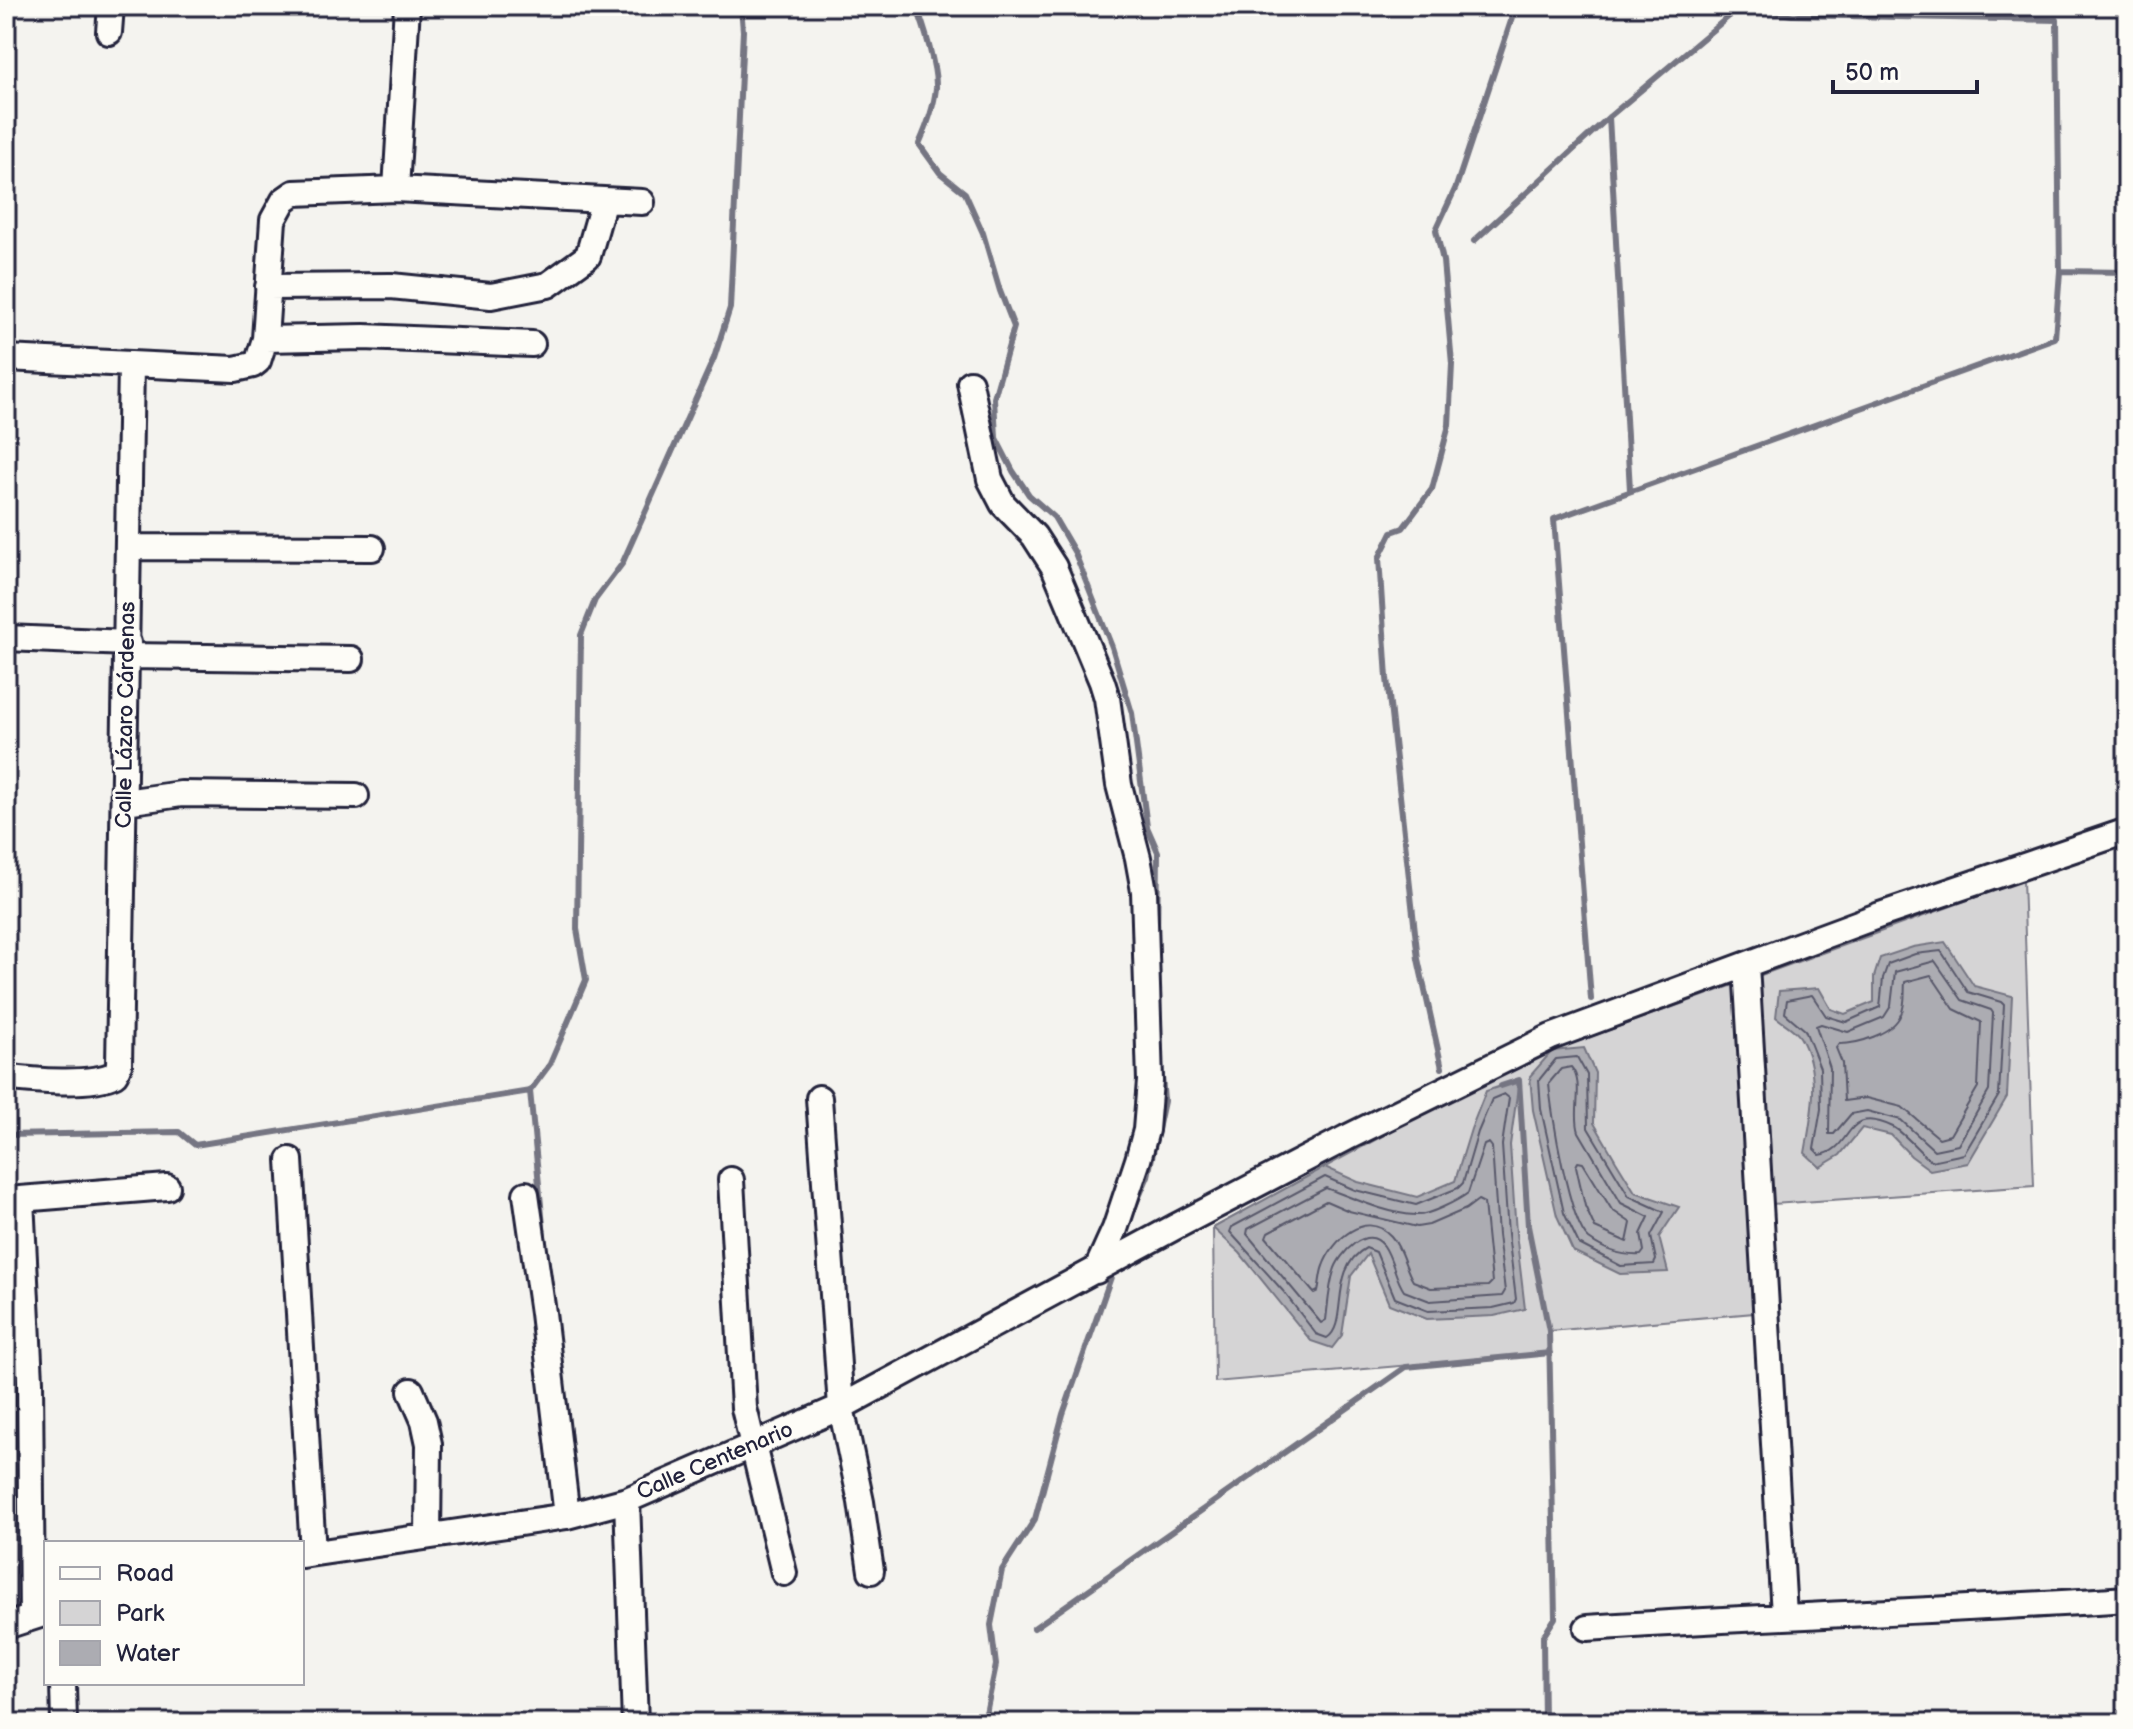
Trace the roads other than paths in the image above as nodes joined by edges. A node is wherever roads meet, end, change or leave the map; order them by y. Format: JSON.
{"nodes":[{"id":1,"x":111,"y":6,"type":"edge"},
{"id":2,"x":407,"y":6,"type":"edge"},
{"id":3,"x":109,"y":32,"type":"dead end"},
{"id":4,"x":396,"y":189,"type":"junction"},
{"id":5,"x":604,"y":200,"type":"junction"},
{"id":6,"x":642,"y":202,"type":"dead end"},
{"id":7,"x":268,"y":287,"type":"junction"},
{"id":8,"x":265,"y":339,"type":"junction"},
{"id":9,"x":532,"y":344,"type":"dead end"},
{"id":10,"x":6,"y":358,"type":"edge"},
{"id":11,"x":131,"y":365,"type":"junction"},
{"id":12,"x":970,"y":383,"type":"dead end"},
{"id":13,"x":129,"y":547,"type":"junction"},
{"id":14,"x":372,"y":548,"type":"dead end"},
{"id":15,"x":6,"y":638,"type":"edge"},
{"id":16,"x":128,"y":650,"type":"junction"},
{"id":17,"x":351,"y":659,"type":"dead end"},
{"id":18,"x":356,"y":796,"type":"dead end"},
{"id":19,"x":125,"y":802,"type":"junction"},
{"id":20,"x":2127,"y":831,"type":"edge"},
{"id":21,"x":1746,"y":965,"type":"junction"},
{"id":22,"x":6,"y":1077,"type":"edge"},
{"id":23,"x":819,"y":1098,"type":"dead end"},
{"id":24,"x":290,"y":1160,"type":"dead end"},
{"id":25,"x":731,"y":1180,"type":"dead end"},
{"id":26,"x":167,"y":1187,"type":"dead end"},
{"id":27,"x":526,"y":1194,"type":"dead end"},
{"id":28,"x":14,"y":1200,"type":"edge"},
{"id":29,"x":1096,"y":1271,"type":"junction"},
{"id":30,"x":411,"y":1391,"type":"dead end"},
{"id":31,"x":841,"y":1407,"type":"junction"},
{"id":32,"x":753,"y":1445,"type":"junction"},
{"id":33,"x":627,"y":1500,"type":"junction"},
{"id":34,"x":567,"y":1516,"type":"junction"},
{"id":35,"x":428,"y":1536,"type":"junction"},
{"id":36,"x":307,"y":1554,"type":"edge"},
{"id":37,"x":871,"y":1571,"type":"dead end"},
{"id":38,"x":784,"y":1573,"type":"dead end"},
{"id":39,"x":2127,"y":1599,"type":"edge"},
{"id":40,"x":39,"y":1615,"type":"edge"},
{"id":41,"x":1784,"y":1615,"type":"junction"},
{"id":42,"x":6,"y":1626,"type":"edge"},
{"id":43,"x":1587,"y":1628,"type":"dead end"},
{"id":44,"x":63,"y":1685,"type":"edge"},
{"id":45,"x":64,"y":1723,"type":"edge"},
{"id":46,"x":635,"y":1723,"type":"edge"}],
"edges":[{"from":1,"to":3,"type":"street"},
{"from":2,"to":4,"type":"street"},
{"from":4,"to":5,"type":"street"},
{"from":4,"to":7,"type":"street"},
{"from":5,"to":6,"type":"street"},
{"from":5,"to":7,"type":"street"},
{"from":7,"to":8,"type":"street"},
{"from":8,"to":9,"type":"street"},
{"from":8,"to":11,"type":"street"},
{"from":10,"to":11,"type":"street"},
{"from":11,"to":13,"type":"street","name":"Calle Lázaro Cárdenas"},
{"from":12,"to":29,"type":"street"},
{"from":13,"to":14,"type":"street"},
{"from":13,"to":16,"type":"street","name":"Calle Lázaro Cárdenas"},
{"from":15,"to":16,"type":"street"},
{"from":16,"to":17,"type":"street"},
{"from":16,"to":19,"type":"street","name":"Calle Lázaro Cárdenas"},
{"from":18,"to":19,"type":"street"},
{"from":19,"to":22,"type":"street","name":"Calle Lázaro Cárdenas"},
{"from":20,"to":21,"type":"street","name":"Calle Centenario"},
{"from":21,"to":29,"type":"street","name":"Calle Centenario"},
{"from":21,"to":41,"type":"street"},
{"from":23,"to":31,"type":"street"},
{"from":24,"to":36,"type":"street"},
{"from":25,"to":32,"type":"street"},
{"from":26,"to":28,"type":"street"},
{"from":27,"to":34,"type":"street"},
{"from":28,"to":40,"type":"street"},
{"from":29,"to":31,"type":"street","name":"Calle Centenario"},
{"from":30,"to":35,"type":"street"},
{"from":31,"to":32,"type":"street","name":"Calle Centenario"},
{"from":31,"to":37,"type":"street"},
{"from":32,"to":33,"type":"street","name":"Calle Centenario"},
{"from":32,"to":38,"type":"street"},
{"from":33,"to":34,"type":"street","name":"Calle Centenario"},
{"from":33,"to":46,"type":"street"},
{"from":34,"to":35,"type":"street","name":"Calle Centenario"},
{"from":35,"to":36,"type":"street","name":"Calle Centenario"},
{"from":39,"to":41,"type":"street"},
{"from":40,"to":42,"type":"street"},
{"from":41,"to":43,"type":"street"},
{"from":44,"to":45,"type":"street"}]}
